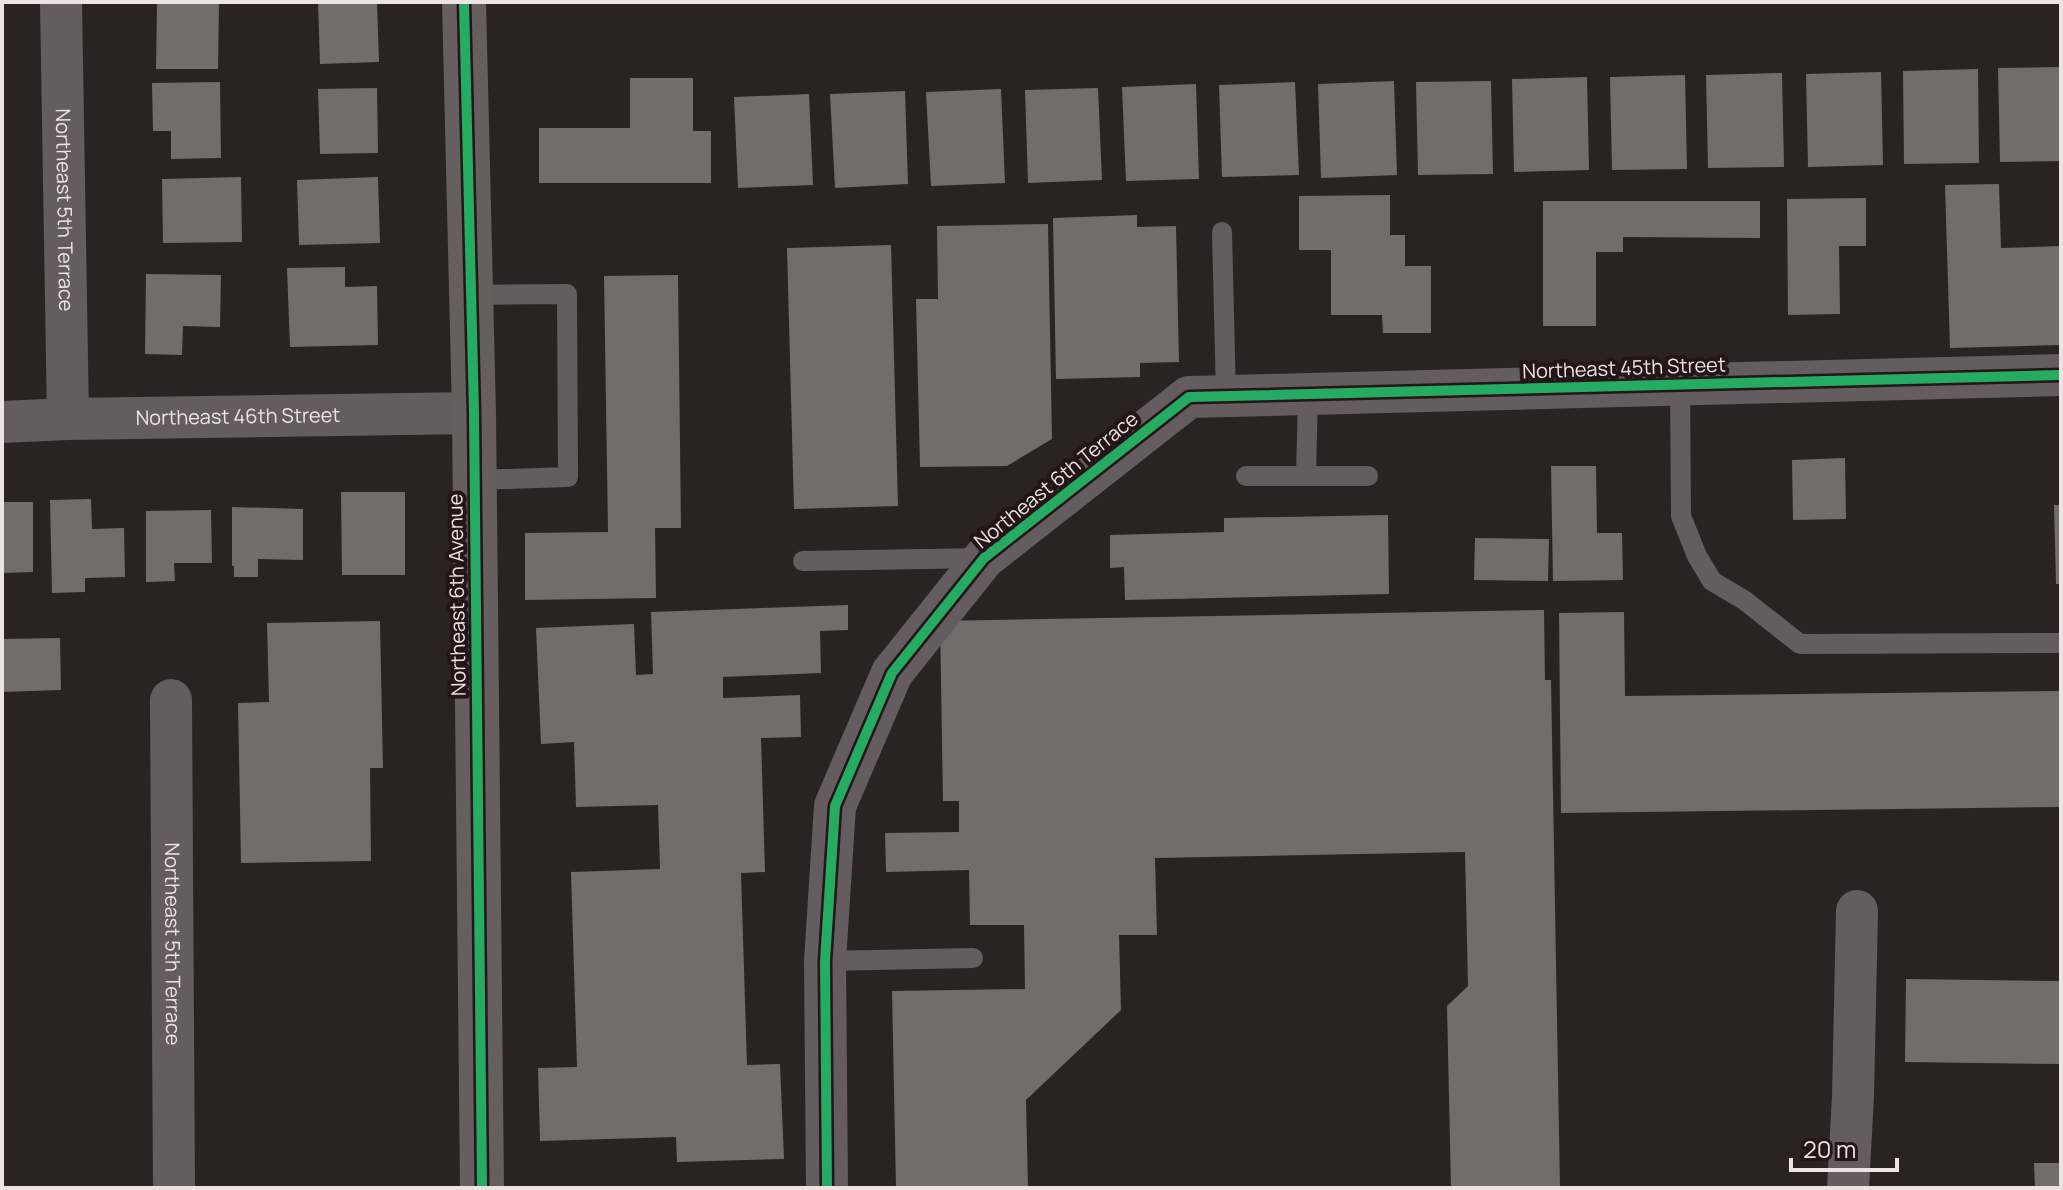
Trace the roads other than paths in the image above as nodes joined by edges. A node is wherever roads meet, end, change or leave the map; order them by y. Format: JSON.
{"nodes":[{"id":1,"x":61,"y":2,"type":"edge"},
{"id":2,"x":464,"y":2,"type":"edge"},
{"id":3,"x":1222,"y":232,"type":"dead end"},
{"id":4,"x":471,"y":295,"type":"junction"},
{"id":5,"x":2061,"y":375,"type":"edge"},
{"id":6,"x":1680,"y":384,"type":"junction"},
{"id":7,"x":1308,"y":394,"type":"junction"},
{"id":8,"x":1207,"y":397,"type":"junction"},
{"id":9,"x":474,"y":413,"type":"junction"},
{"id":10,"x":68,"y":419,"type":"junction"},
{"id":11,"x":2,"y":422,"type":"edge"},
{"id":12,"x":1246,"y":476,"type":"dead end"},
{"id":13,"x":1306,"y":476,"type":"junction"},
{"id":14,"x":1368,"y":476,"type":"dead end"},
{"id":15,"x":474,"y":480,"type":"junction"},
{"id":16,"x":984,"y":558,"type":"junction"},
{"id":17,"x":803,"y":561,"type":"dead end"},
{"id":18,"x":2060,"y":643,"type":"edge"},
{"id":19,"x":171,"y":700,"type":"dead end"},
{"id":20,"x":1857,"y":911,"type":"dead end"},
{"id":21,"x":973,"y":958,"type":"dead end"},
{"id":22,"x":825,"y":961,"type":"junction"},
{"id":23,"x":174,"y":1188,"type":"edge"},
{"id":24,"x":482,"y":1188,"type":"edge"},
{"id":25,"x":827,"y":1188,"type":"edge"},
{"id":26,"x":1848,"y":1188,"type":"edge"}],
"edges":[{"from":1,"to":10,"type":"street","name":"Northeast 5th Terrace"},
{"from":2,"to":4,"type":"street","name":"Northeast 6th Avenue"},
{"from":3,"to":8,"type":"lane"},
{"from":4,"to":9,"type":"street","name":"Northeast 6th Avenue"},
{"from":4,"to":15,"type":"lane"},
{"from":5,"to":6,"type":"street","name":"Northeast 45th Street"},
{"from":6,"to":7,"type":"street","name":"Northeast 45th Street"},
{"from":6,"to":18,"type":"lane"},
{"from":7,"to":8,"type":"street","name":"Northeast 45th Street"},
{"from":7,"to":13,"type":"lane"},
{"from":8,"to":16,"type":"street","name":"Northeast 6th Terrace"},
{"from":9,"to":10,"type":"street","name":"Northeast 46th Street"},
{"from":9,"to":15,"type":"street","name":"Northeast 6th Avenue"},
{"from":10,"to":11,"type":"street","name":"Northeast 46th Street"},
{"from":12,"to":13,"type":"lane"},
{"from":13,"to":14,"type":"lane"},
{"from":15,"to":24,"type":"street","name":"Northeast 6th Avenue"},
{"from":16,"to":17,"type":"lane"},
{"from":16,"to":22,"type":"street","name":"Northeast 6th Terrace"},
{"from":19,"to":23,"type":"street","name":"Northeast 5th Terrace"},
{"from":20,"to":26,"type":"street"},
{"from":21,"to":22,"type":"lane"},
{"from":22,"to":25,"type":"street","name":"Northeast 6th Terrace"}]}
